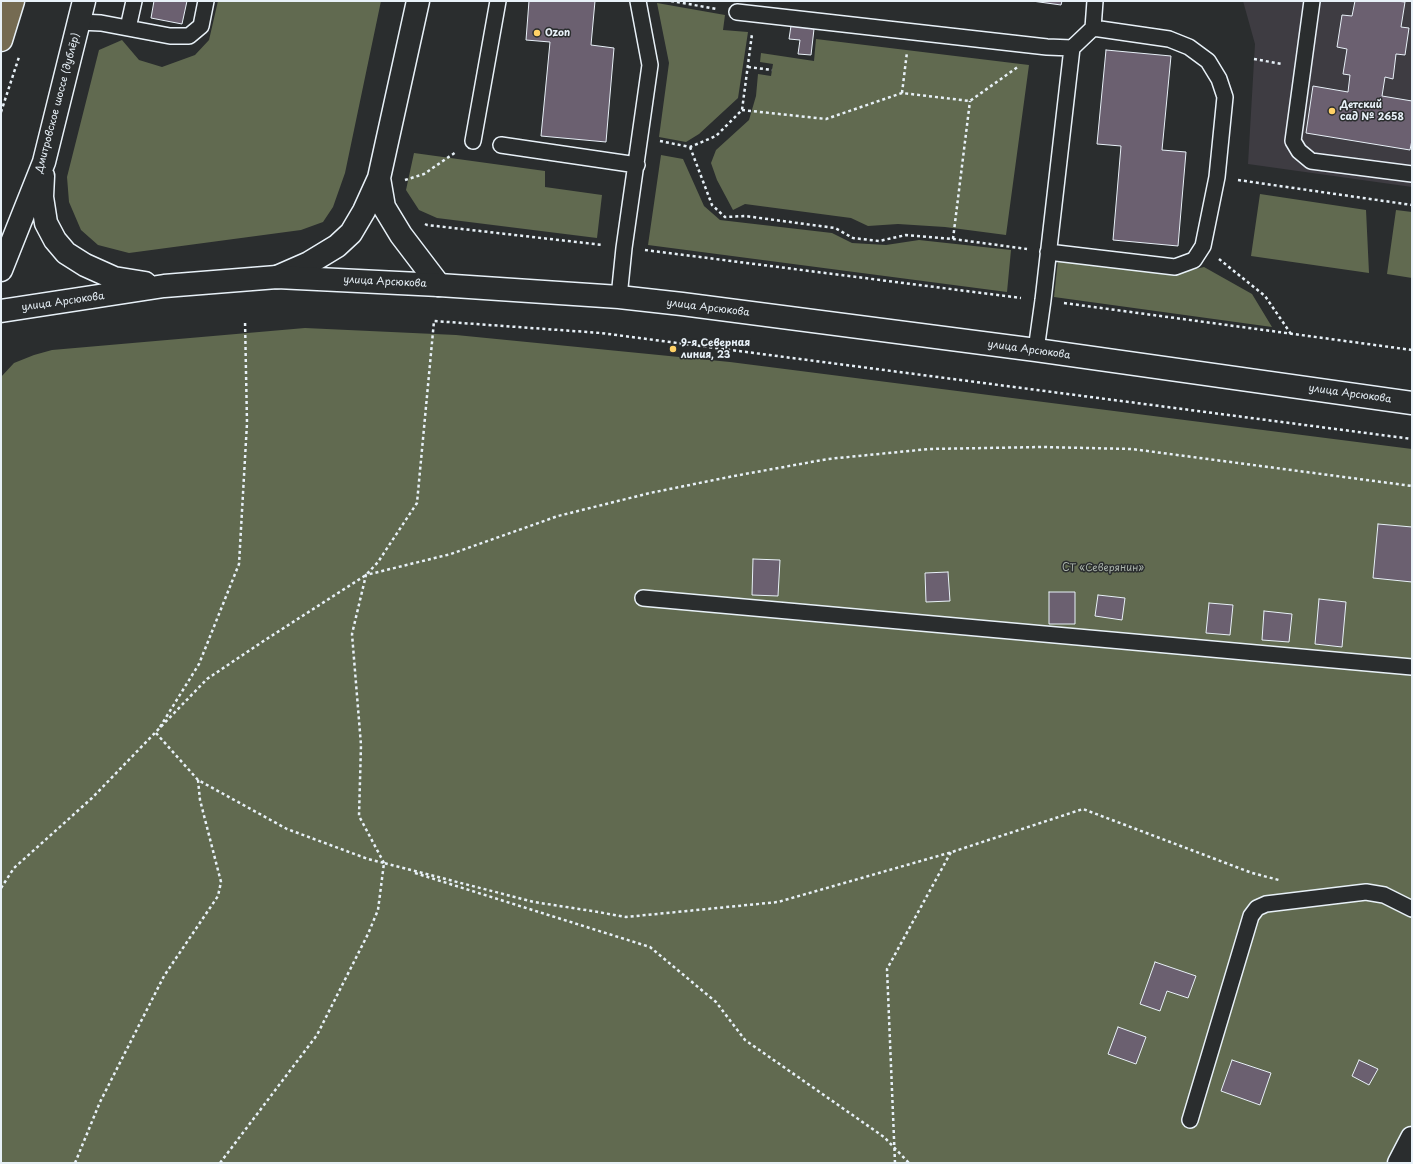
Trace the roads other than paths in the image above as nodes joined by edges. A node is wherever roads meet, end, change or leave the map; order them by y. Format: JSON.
{"nodes":[{"id":1,"x":13,"y":1,"type":"edge"},
{"id":2,"x":134,"y":1,"type":"edge"},
{"id":3,"x":206,"y":1,"type":"edge"},
{"id":4,"x":418,"y":1,"type":"edge"},
{"id":5,"x":498,"y":1,"type":"edge"},
{"id":6,"x":638,"y":1,"type":"edge"},
{"id":7,"x":1095,"y":1,"type":"edge"},
{"id":8,"x":1312,"y":1,"type":"edge"},
{"id":9,"x":82,"y":11,"type":"edge"},
{"id":10,"x":737,"y":12,"type":"road end"},
{"id":11,"x":128,"y":28,"type":"junction"},
{"id":12,"x":1093,"y":28,"type":"junction"},
{"id":13,"x":1,"y":40,"type":"edge"},
{"id":14,"x":1072,"y":48,"type":"junction"},
{"id":15,"x":473,"y":141,"type":"road end"},
{"id":16,"x":500,"y":145,"type":"dead end"},
{"id":17,"x":44,"y":162,"type":"junction"},
{"id":18,"x":637,"y":165,"type":"junction"},
{"id":19,"x":1412,"y":174,"type":"edge"},
{"id":20,"x":379,"y":178,"type":"junction"},
{"id":21,"x":1048,"y":252,"type":"junction"},
{"id":22,"x":1,"y":270,"type":"edge"},
{"id":23,"x":277,"y":277,"type":"junction"},
{"id":24,"x":439,"y":284,"type":"junction"},
{"id":25,"x":164,"y":286,"type":"junction"},
{"id":26,"x":619,"y":297,"type":"junction"},
{"id":27,"x":1,"y":311,"type":"edge"},
{"id":28,"x":1036,"y":350,"type":"junction"},
{"id":29,"x":1412,"y":403,"type":"edge"},
{"id":30,"x":643,"y":598,"type":"dead end"},
{"id":31,"x":1412,"y":667,"type":"edge"},
{"id":32,"x":1412,"y":909,"type":"edge"},
{"id":33,"x":1190,"y":1120,"type":"dead end"},
{"id":34,"x":1412,"y":1138,"type":"edge"},
{"id":35,"x":1399,"y":1163,"type":"edge"}],
"edges":[{"from":1,"to":13,"type":"highway"},
{"from":2,"to":11,"type":"lane"},
{"from":3,"to":11,"type":"lane"},
{"from":4,"to":20,"type":"street"},
{"from":5,"to":15,"type":"lane"},
{"from":6,"to":18,"type":"lane"},
{"from":7,"to":12,"type":"lane"},
{"from":8,"to":19,"type":"lane"},
{"from":9,"to":11,"type":"lane"},
{"from":9,"to":17,"type":"street","name":"Дмитровское шоссе (дублёр)"},
{"from":10,"to":14,"type":"lane"},
{"from":12,"to":14,"type":"lane"},
{"from":12,"to":21,"type":"lane"},
{"from":14,"to":21,"type":"lane"},
{"from":16,"to":18,"type":"lane"},
{"from":17,"to":22,"type":"street","name":"Дмитровское шоссе (дублёр)"},
{"from":17,"to":25,"type":"street"},
{"from":18,"to":26,"type":"lane"},
{"from":20,"to":23,"type":"street"},
{"from":20,"to":24,"type":"street"},
{"from":21,"to":28,"type":"lane"},
{"from":23,"to":24,"type":"street","name":"улица Арсюкова"},
{"from":23,"to":25,"type":"street","name":"улица Арсюкова"},
{"from":24,"to":26,"type":"street","name":"улица Арсюкова"},
{"from":25,"to":27,"type":"street","name":"улица Арсюкова"},
{"from":26,"to":28,"type":"street","name":"улица Арсюкова"},
{"from":28,"to":29,"type":"street","name":"улица Арсюкова"},
{"from":30,"to":31,"type":"lane"},
{"from":32,"to":33,"type":"lane"},
{"from":34,"to":35,"type":"street"}]}
